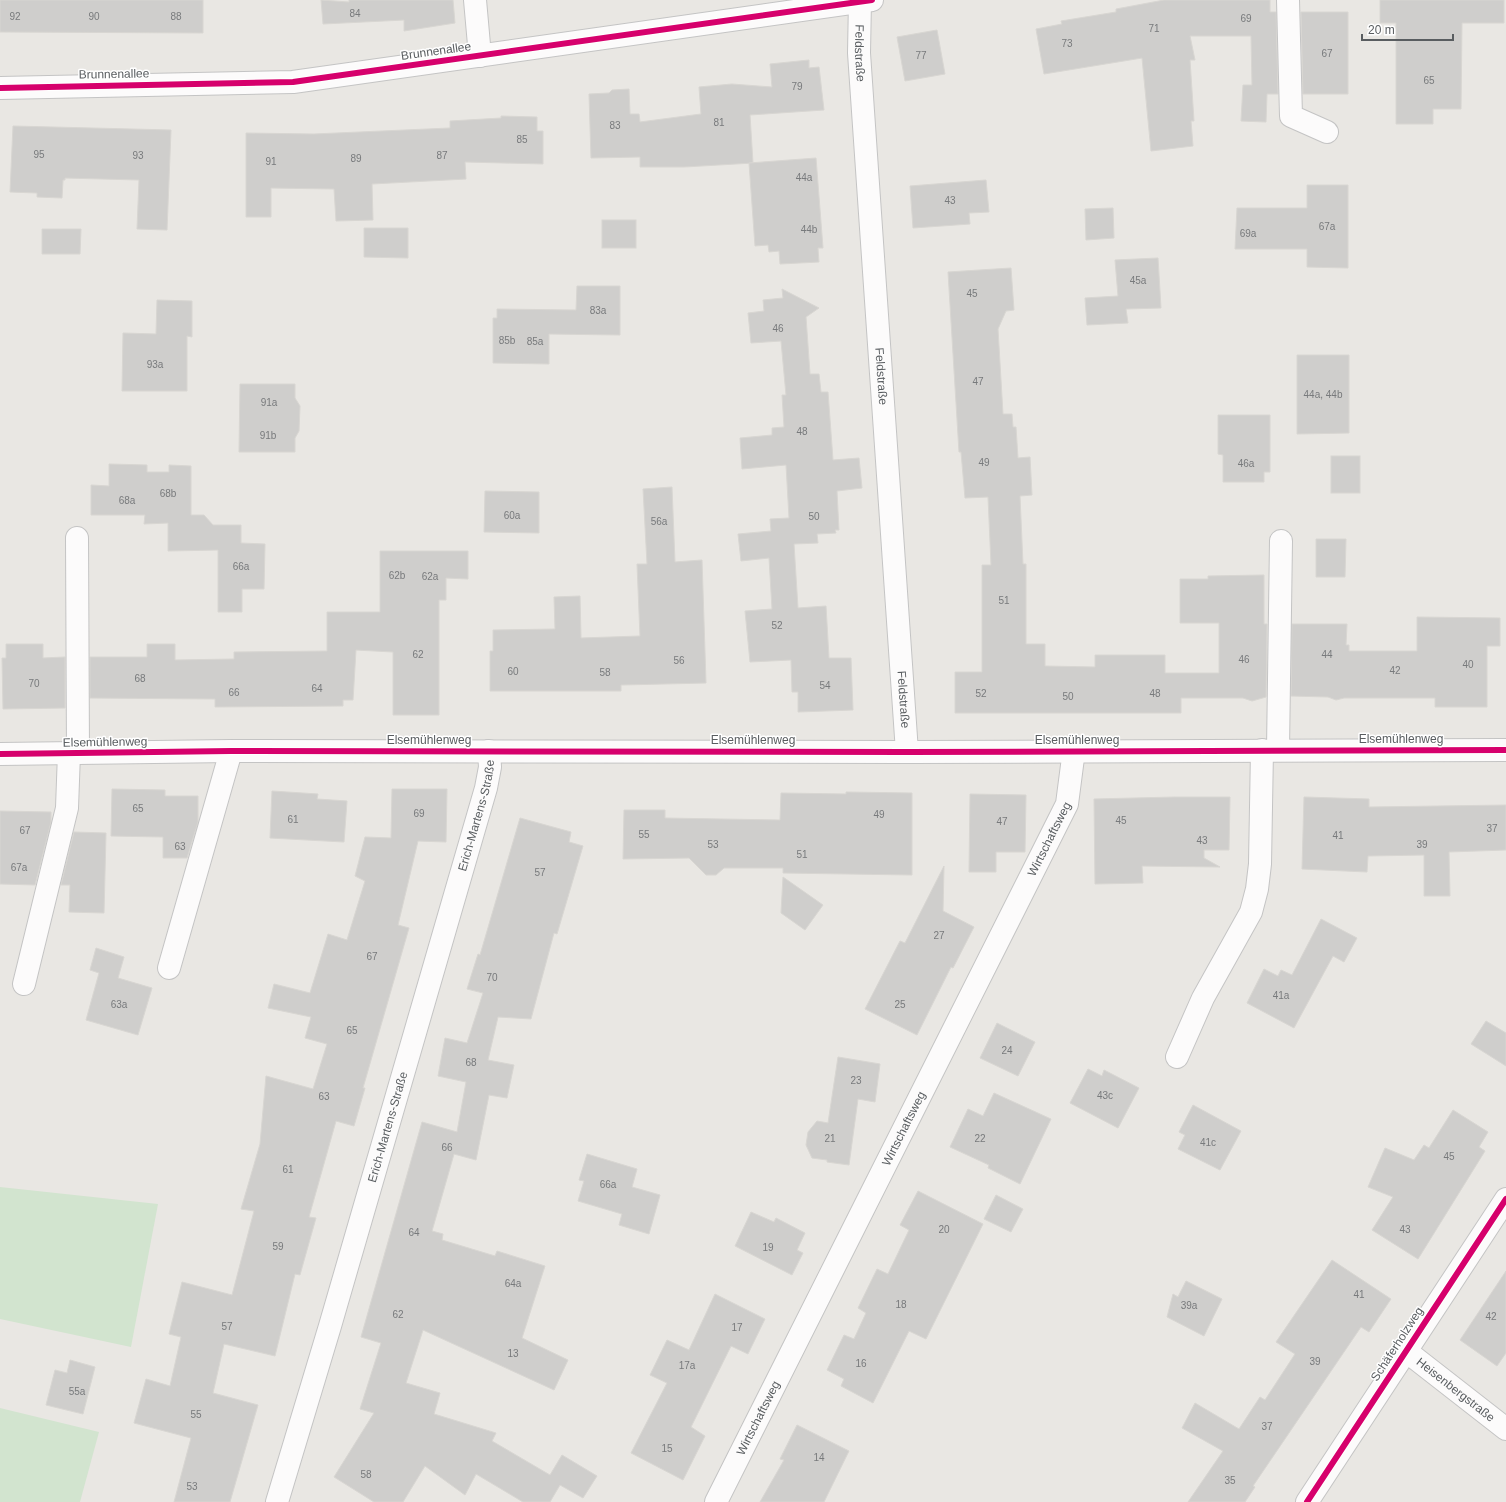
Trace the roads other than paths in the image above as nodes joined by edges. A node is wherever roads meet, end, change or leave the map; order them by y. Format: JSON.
{"nodes":[{"id":1,"x":475,"y":0,"type":"edge"},
{"id":2,"x":1288,"y":0,"type":"edge"},
{"id":3,"x":864,"y":1,"type":"edge"},
{"id":4,"x":480,"y":56,"type":"junction"},
{"id":5,"x":0,"y":88,"type":"edge"},
{"id":6,"x":1327,"y":132,"type":"dead end"},
{"id":7,"x":77,"y":538,"type":"dead end"},
{"id":8,"x":1280,"y":541,"type":"dead end"},
{"id":9,"x":489,"y":750,"type":"junction"},
{"id":10,"x":1074,"y":750,"type":"junction"},
{"id":11,"x":1270,"y":750,"type":"junction"},
{"id":12,"x":1506,"y":750,"type":"edge"},
{"id":13,"x":231,"y":751,"type":"junction"},
{"id":14,"x":907,"y":752,"type":"junction"},
{"id":15,"x":73,"y":753,"type":"junction"},
{"id":16,"x":0,"y":754,"type":"edge"},
{"id":17,"x":169,"y":968,"type":"dead end"},
{"id":18,"x":24,"y":984,"type":"dead end"},
{"id":19,"x":1177,"y":1058,"type":"dead end"},
{"id":20,"x":1506,"y":1199,"type":"edge"},
{"id":21,"x":1406,"y":1352,"type":"junction"},
{"id":22,"x":1506,"y":1429,"type":"edge"},
{"id":23,"x":277,"y":1502,"type":"edge"},
{"id":24,"x":716,"y":1502,"type":"edge"},
{"id":25,"x":1307,"y":1502,"type":"edge"}],
"edges":[{"from":1,"to":4,"type":"street"},
{"from":2,"to":6,"type":"street"},
{"from":3,"to":4,"type":"street","name":"Brunnenallee"},
{"from":3,"to":14,"type":"street","name":"Feldstraße"},
{"from":4,"to":5,"type":"street","name":"Brunnenallee"},
{"from":7,"to":15,"type":"street"},
{"from":8,"to":11,"type":"street"},
{"from":9,"to":13,"type":"street","name":"Elsemühlenweg"},
{"from":9,"to":14,"type":"street","name":"Elsemühlenweg"},
{"from":9,"to":23,"type":"street","name":"Erich-Martens-Straße"},
{"from":10,"to":11,"type":"street","name":"Elsemühlenweg"},
{"from":10,"to":14,"type":"street","name":"Elsemühlenweg"},
{"from":10,"to":24,"type":"street","name":"Wirtschaftsweg"},
{"from":11,"to":12,"type":"street","name":"Elsemühlenweg"},
{"from":11,"to":19,"type":"street"},
{"from":13,"to":15,"type":"street","name":"Elsemühlenweg"},
{"from":13,"to":17,"type":"street"},
{"from":15,"to":16,"type":"street","name":"Elsemühlenweg"},
{"from":15,"to":18,"type":"street"},
{"from":20,"to":21,"type":"street","name":"Schäferholzweg"},
{"from":21,"to":22,"type":"street","name":"Heisenbergstraße"},
{"from":21,"to":25,"type":"street","name":"Schäferholzweg"}]}
